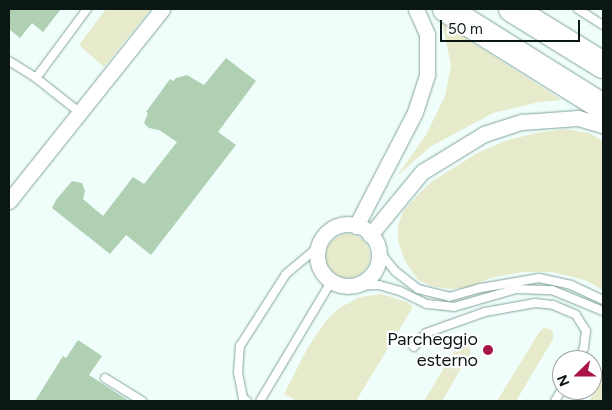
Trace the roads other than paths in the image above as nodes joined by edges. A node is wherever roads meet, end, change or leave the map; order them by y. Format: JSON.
{"nodes":[{"id":1,"x":87,"y":9,"type":"edge"},
{"id":2,"x":162,"y":9,"type":"edge"},
{"id":3,"x":416,"y":9,"type":"edge"},
{"id":4,"x":446,"y":9,"type":"edge"},
{"id":5,"x":512,"y":9,"type":"edge"},
{"id":6,"x":578,"y":9,"type":"edge"},
{"id":7,"x":603,"y":24,"type":"edge"},
{"id":8,"x":9,"y":61,"type":"edge"},
{"id":9,"x":603,"y":65,"type":"edge"},
{"id":10,"x":36,"y":78,"type":"junction"},
{"id":11,"x":603,"y":107,"type":"edge"},
{"id":12,"x":80,"y":112,"type":"junction"},
{"id":13,"x":603,"y":125,"type":"edge"},
{"id":14,"x":9,"y":201,"type":"edge"},
{"id":15,"x":356,"y":226,"type":"junction"},
{"id":16,"x":370,"y":234,"type":"junction"},
{"id":17,"x":317,"y":248,"type":"junction"},
{"id":18,"x":378,"y":250,"type":"junction"},
{"id":19,"x":331,"y":282,"type":"junction"},
{"id":20,"x":350,"y":286,"type":"junction"},
{"id":21,"x":603,"y":300,"type":"edge"},
{"id":22,"x":603,"y":311,"type":"edge"},
{"id":23,"x":414,"y":347,"type":"dead end"},
{"id":24,"x":583,"y":350,"type":"edge"},
{"id":25,"x":105,"y":378,"type":"dead end"},
{"id":26,"x":142,"y":401,"type":"edge"},
{"id":27,"x":247,"y":401,"type":"edge"},
{"id":28,"x":260,"y":401,"type":"edge"}],
"edges":[{"from":1,"to":10,"type":"lane"},
{"from":2,"to":12,"type":"street"},
{"from":3,"to":15,"type":"street"},
{"from":4,"to":11,"type":"highway"},
{"from":5,"to":9,"type":"highway"},
{"from":6,"to":7,"type":"lane"},
{"from":8,"to":10,"type":"lane"},
{"from":10,"to":12,"type":"lane"},
{"from":12,"to":14,"type":"street"},
{"from":13,"to":16,"type":"street"},
{"from":15,"to":16,"type":"street"},
{"from":15,"to":17,"type":"street"},
{"from":16,"to":18,"type":"street"},
{"from":17,"to":19,"type":"street"},
{"from":17,"to":27,"type":"lane"},
{"from":18,"to":20,"type":"street"},
{"from":18,"to":21,"type":"lane"},
{"from":19,"to":20,"type":"street"},
{"from":19,"to":28,"type":"lane"},
{"from":20,"to":22,"type":"lane"},
{"from":23,"to":24,"type":"lane"},
{"from":25,"to":26,"type":"lane"}]}
